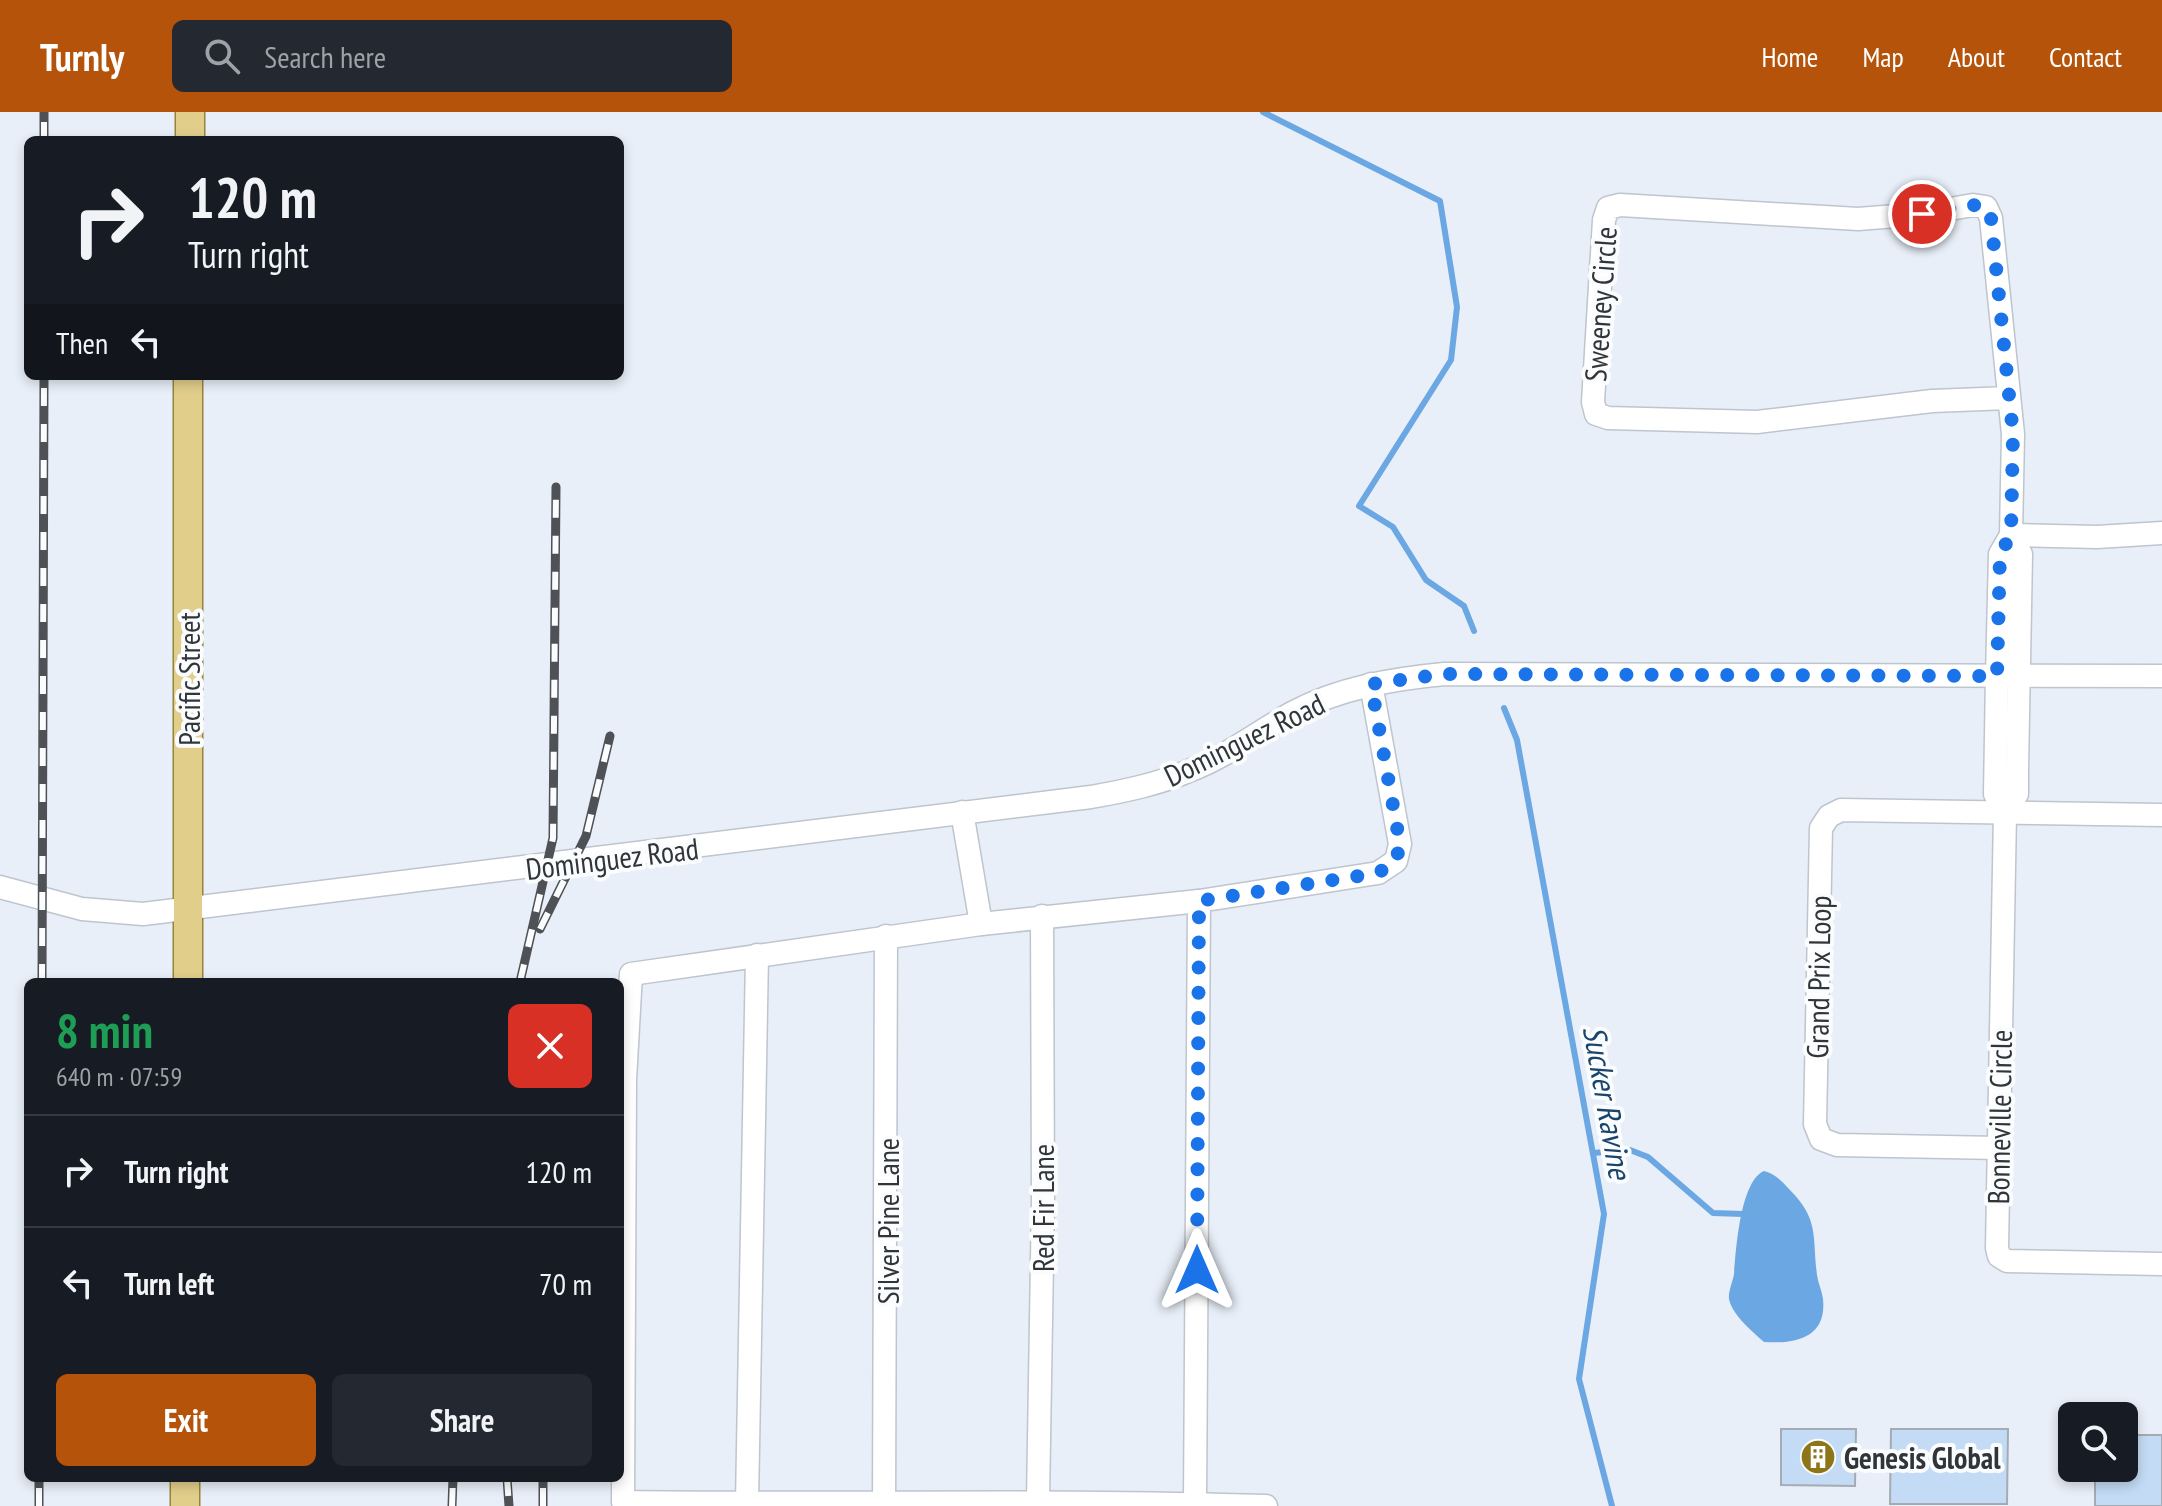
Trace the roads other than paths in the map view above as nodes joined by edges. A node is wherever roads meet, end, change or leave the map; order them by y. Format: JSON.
{"nodes":[{"id":1,"x":190,"y":112,"type":"edge"},
{"id":2,"x":190,"y":136,"type":"edge"},
{"id":3,"x":188,"y":380,"type":"edge"},
{"id":4,"x":2009,"y":398,"type":"junction"},
{"id":5,"x":2162,"y":533,"type":"edge"},
{"id":6,"x":2011,"y":535,"type":"junction"},
{"id":7,"x":2008,"y":676,"type":"junction"},
{"id":8,"x":2162,"y":676,"type":"edge"},
{"id":9,"x":1371,"y":684,"type":"junction"},
{"id":10,"x":962,"y":812,"type":"junction"},
{"id":11,"x":2005,"y":813,"type":"junction"},
{"id":12,"x":2162,"y":815,"type":"edge"},
{"id":13,"x":0,"y":887,"type":"edge"},
{"id":14,"x":1199,"y":901,"type":"junction"},
{"id":15,"x":189,"y":910,"type":"junction"},
{"id":16,"x":1042,"y":916,"type":"junction"},
{"id":17,"x":981,"y":924,"type":"junction"},
{"id":18,"x":886,"y":936,"type":"junction"},
{"id":19,"x":757,"y":955,"type":"junction"},
{"id":20,"x":188,"y":978,"type":"edge"},
{"id":21,"x":1999,"y":1148,"type":"junction"},
{"id":22,"x":2162,"y":1264,"type":"edge"},
{"id":23,"x":624,"y":1291,"type":"edge"},
{"id":24,"x":185,"y":1482,"type":"edge"},
{"id":25,"x":623,"y":1482,"type":"edge"},
{"id":26,"x":1038,"y":1501,"type":"junction"},
{"id":27,"x":747,"y":1503,"type":"junction"},
{"id":28,"x":1195,"y":1504,"type":"junction"},
{"id":29,"x":185,"y":1506,"type":"edge"},
{"id":30,"x":884,"y":1506,"type":"edge"},
{"id":31,"x":1266,"y":1506,"type":"edge"}],
"edges":[{"from":1,"to":2,"type":"main road"},
{"from":3,"to":15,"type":"main road","name":"Pacific Street"},
{"from":4,"to":4,"type":"street","name":"Sweeney Circle"},
{"from":4,"to":6,"type":"street","name":"Sweeney Circle"},
{"from":5,"to":6,"type":"street"},
{"from":6,"to":7,"type":"street","name":"Sweeney Circle"},
{"from":7,"to":8,"type":"street","name":"Dominguez Road"},
{"from":7,"to":9,"type":"street","name":"Dominguez Road"},
{"from":7,"to":11,"type":"street","name":"Bonneville Circle"},
{"from":9,"to":10,"type":"street","name":"Dominguez Road"},
{"from":9,"to":14,"type":"street"},
{"from":10,"to":15,"type":"street","name":"Dominguez Road"},
{"from":10,"to":17,"type":"street"},
{"from":11,"to":12,"type":"street"},
{"from":11,"to":21,"type":"street","name":"Bonneville Circle"},
{"from":11,"to":21,"type":"street","name":"Grand Prix Loop"},
{"from":13,"to":15,"type":"street","name":"Dominguez Road"},
{"from":14,"to":16,"type":"street"},
{"from":14,"to":28,"type":"street"},
{"from":15,"to":20,"type":"main road","name":"Pacific Street"},
{"from":16,"to":17,"type":"street"},
{"from":16,"to":26,"type":"street","name":"Red Fir Lane"},
{"from":17,"to":18,"type":"street"},
{"from":18,"to":19,"type":"street"},
{"from":18,"to":30,"type":"street","name":"Silver Pine Lane"},
{"from":19,"to":23,"type":"street"},
{"from":19,"to":27,"type":"street"},
{"from":21,"to":22,"type":"street","name":"Bonneville Circle"},
{"from":24,"to":29,"type":"main road"},
{"from":25,"to":27,"type":"street"},
{"from":26,"to":28,"type":"street"},
{"from":26,"to":30,"type":"street"},
{"from":27,"to":30,"type":"street"},
{"from":28,"to":31,"type":"street"}]}
